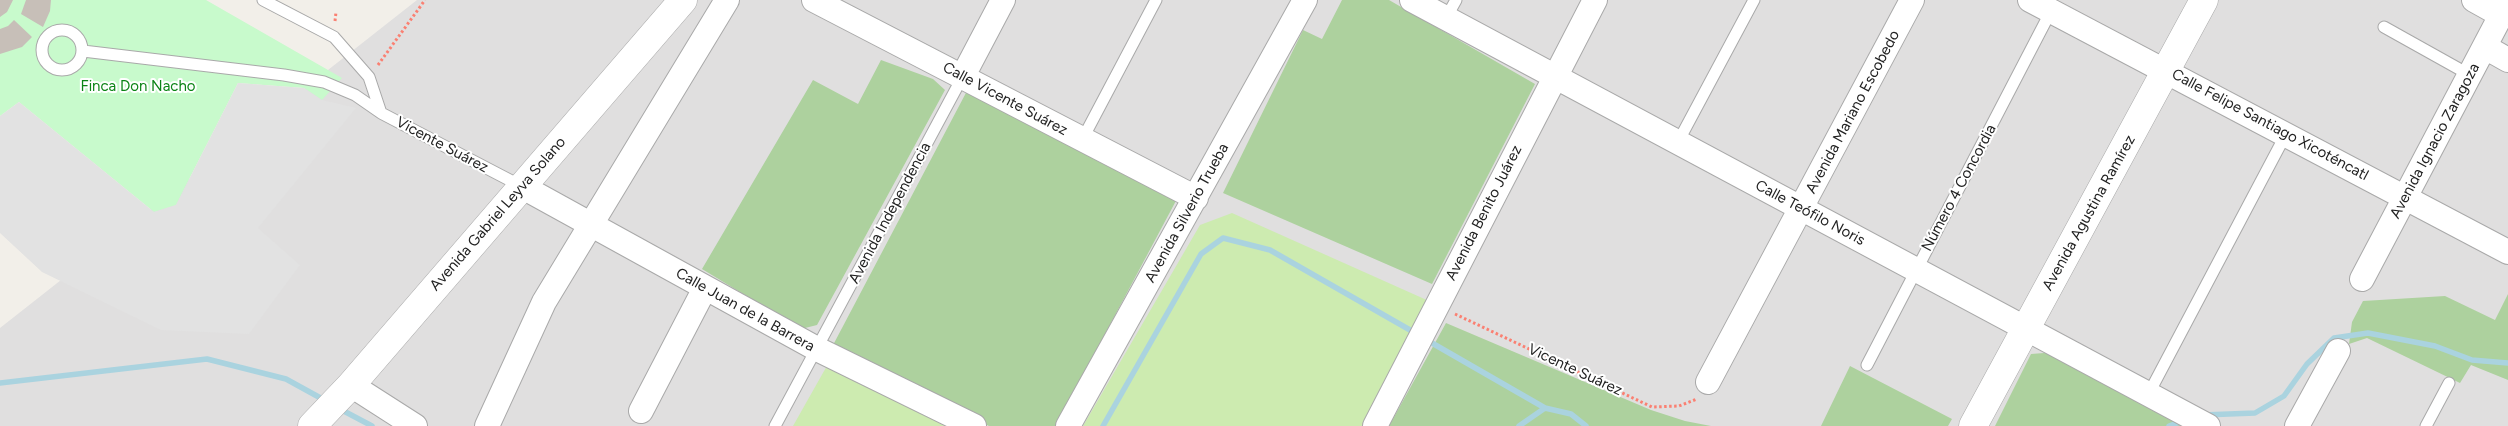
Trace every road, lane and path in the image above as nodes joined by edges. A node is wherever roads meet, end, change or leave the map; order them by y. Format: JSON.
{"nodes":[{"id":1,"x":263,"y":0,"type":"edge"},
{"id":2,"x":425,"y":0,"type":"edge"},
{"id":3,"x":683,"y":0,"type":"edge"},
{"id":4,"x":726,"y":0,"type":"edge"},
{"id":5,"x":814,"y":0,"type":"edge"},
{"id":6,"x":1003,"y":0,"type":"edge"},
{"id":7,"x":1156,"y":0,"type":"edge"},
{"id":8,"x":1305,"y":0,"type":"edge"},
{"id":9,"x":1412,"y":0,"type":"edge"},
{"id":10,"x":1595,"y":0,"type":"edge"},
{"id":11,"x":1754,"y":0,"type":"edge"},
{"id":12,"x":1912,"y":0,"type":"edge"},
{"id":13,"x":2030,"y":0,"type":"edge"},
{"id":14,"x":2204,"y":0,"type":"edge"},
{"id":15,"x":2474,"y":0,"type":"edge"},
{"id":16,"x":2505,"y":8,"type":"edge"},
{"id":17,"x":1451,"y":9,"type":"edge"},
{"id":18,"x":2051,"y":11,"type":"junction"},
{"id":19,"x":2384,"y":28,"type":"dead end"},
{"id":20,"x":2485,"y":47,"type":"junction"},
{"id":21,"x":83,"y":51,"type":"dead end"},
{"id":22,"x":2508,"y":60,"type":"edge"},
{"id":23,"x":2166,"y":71,"type":"junction"},
{"id":24,"x":2470,"y":75,"type":"junction"},
{"id":25,"x":963,"y":76,"type":"junction"},
{"id":26,"x":1554,"y":76,"type":"junction"},
{"id":27,"x":369,"y":77,"type":"junction"},
{"id":28,"x":381,"y":113,"type":"junction"},
{"id":29,"x":2286,"y":134,"type":"junction"},
{"id":30,"x":1082,"y":140,"type":"junction"},
{"id":31,"x":1678,"y":142,"type":"junction"},
{"id":32,"x":521,"y":186,"type":"junction"},
{"id":33,"x":2406,"y":196,"type":"junction"},
{"id":34,"x":1196,"y":198,"type":"junction"},
{"id":35,"x":1801,"y":208,"type":"junction"},
{"id":36,"x":589,"y":225,"type":"junction"},
{"id":37,"x":2508,"y":252,"type":"edge"},
{"id":38,"x":1916,"y":270,"type":"junction"},
{"id":39,"x":2362,"y":279,"type":"dead end"},
{"id":40,"x":705,"y":288,"type":"junction"},
{"id":41,"x":1437,"y":306,"type":"junction"},
{"id":42,"x":2026,"y":329,"type":"junction"},
{"id":43,"x":817,"y":349,"type":"junction"},
{"id":44,"x":2338,"y":351,"type":"dead end"},
{"id":45,"x":1867,"y":365,"type":"dead end"},
{"id":46,"x":1708,"y":382,"type":"joint"},
{"id":47,"x":2449,"y":383,"type":"dead end"},
{"id":48,"x":345,"y":390,"type":"junction"},
{"id":49,"x":2148,"y":395,"type":"junction"},
{"id":50,"x":641,"y":411,"type":"dead end"},
{"id":51,"x":1977,"y":419,"type":"edge"},
{"id":52,"x":312,"y":426,"type":"edge"},
{"id":53,"x":415,"y":426,"type":"edge"},
{"id":54,"x":486,"y":426,"type":"edge"},
{"id":55,"x":775,"y":426,"type":"edge"},
{"id":56,"x":974,"y":426,"type":"edge"},
{"id":57,"x":1068,"y":426,"type":"edge"},
{"id":58,"x":1375,"y":426,"type":"edge"},
{"id":59,"x":2208,"y":426,"type":"edge"},
{"id":60,"x":2297,"y":426,"type":"edge"},
{"id":61,"x":2426,"y":426,"type":"edge"}],
"edges":[{"from":1,"to":27,"type":"lane","name":"Vicente Suárez"},
{"from":2,"to":27,"type":"path"},
{"from":3,"to":32,"type":"street","name":"Avenida Gabriel Leyva Solano"},
{"from":4,"to":36,"type":"street"},
{"from":5,"to":25,"type":"street","name":"Calle Vicente Suárez"},
{"from":6,"to":25,"type":"street","name":"Avenida Independencia"},
{"from":7,"to":30,"type":"lane"},
{"from":8,"to":34,"type":"street","name":"Avenida Silverio Trueba"},
{"from":9,"to":17,"type":"street","name":"Calle Teófilo Noris"},
{"from":10,"to":26,"type":"street","name":"Avenida Benito Juárez"},
{"from":11,"to":31,"type":"lane"},
{"from":12,"to":35,"type":"street","name":"Avenida Mariano Escobedo"},
{"from":13,"to":18,"type":"street","name":"Calle Felipe Santiago Xicoténcatl"},
{"from":14,"to":23,"type":"street","name":"Avenida Agustina Ramírez"},
{"from":15,"to":16,"type":"street"},
{"from":16,"to":20,"type":"street","name":"Avenida Ignacio Zaragoza"},
{"from":17,"to":26,"type":"street","name":"Calle Teófilo Noris"},
{"from":18,"to":23,"type":"street","name":"Calle Felipe Santiago Xicoténcatl"},
{"from":18,"to":38,"type":"lane","name":"Número 4 Concordia"},
{"from":19,"to":24,"type":"lane"},
{"from":20,"to":22,"type":"street"},
{"from":20,"to":24,"type":"street","name":"Avenida Ignacio Zaragoza"},
{"from":21,"to":28,"type":"lane"},
{"from":23,"to":29,"type":"street","name":"Calle Felipe Santiago Xicoténcatl"},
{"from":23,"to":42,"type":"street","name":"Avenida Agustina Ramírez"},
{"from":24,"to":33,"type":"street","name":"Avenida Ignacio Zaragoza"},
{"from":25,"to":30,"type":"street","name":"Calle Vicente Suárez"},
{"from":25,"to":43,"type":"lane","name":"Avenida Independencia"},
{"from":26,"to":31,"type":"street","name":"Calle Teófilo Noris"},
{"from":26,"to":41,"type":"street","name":"Avenida Benito Juárez"},
{"from":27,"to":28,"type":"lane","name":"Vicente Suárez"},
{"from":28,"to":32,"type":"lane","name":"Vicente Suárez"},
{"from":29,"to":33,"type":"street","name":"Calle Felipe Santiago Xicoténcatl"},
{"from":29,"to":49,"type":"lane"},
{"from":30,"to":34,"type":"street","name":"Calle Vicente Suárez"},
{"from":31,"to":35,"type":"street","name":"Calle Teófilo Noris"},
{"from":32,"to":36,"type":"street","name":"Calle Juan de la Barrera"},
{"from":32,"to":48,"type":"street","name":"Avenida Gabriel Leyva Solano"},
{"from":33,"to":37,"type":"street","name":"Calle Felipe Santiago Xicoténcatl"},
{"from":33,"to":39,"type":"street","name":"Avenida Ignacio Zaragoza"},
{"from":34,"to":57,"type":"street","name":"Avenida Silverio Trueba"},
{"from":35,"to":38,"type":"street","name":"Calle Teófilo Noris"},
{"from":35,"to":46,"type":"street","name":"Avenida Mariano Escobedo"},
{"from":36,"to":40,"type":"street","name":"Calle Juan de la Barrera"},
{"from":36,"to":54,"type":"street"},
{"from":38,"to":42,"type":"street","name":"Calle Teófilo Noris"},
{"from":38,"to":45,"type":"lane","name":"Número 4 Concordia"},
{"from":40,"to":43,"type":"street","name":"Calle Juan de la Barrera"},
{"from":40,"to":50,"type":"street"},
{"from":41,"to":46,"type":"path","name":"Vicente Suárez"},
{"from":41,"to":58,"type":"street","name":"Avenida Benito Juárez"},
{"from":42,"to":49,"type":"street","name":"Calle Teófilo Noris"},
{"from":42,"to":51,"type":"street","name":"Avenida Agustina Ramírez"},
{"from":43,"to":55,"type":"lane","name":"Avenida Independencia"},
{"from":43,"to":56,"type":"street","name":"Calle Juan de la Barrera"},
{"from":44,"to":60,"type":"street"},
{"from":47,"to":61,"type":"lane"},
{"from":48,"to":52,"type":"street","name":"Avenida Gabriel Leyva Solano"},
{"from":48,"to":53,"type":"street"},
{"from":49,"to":59,"type":"street","name":"Calle Teófilo Noris"}]}
